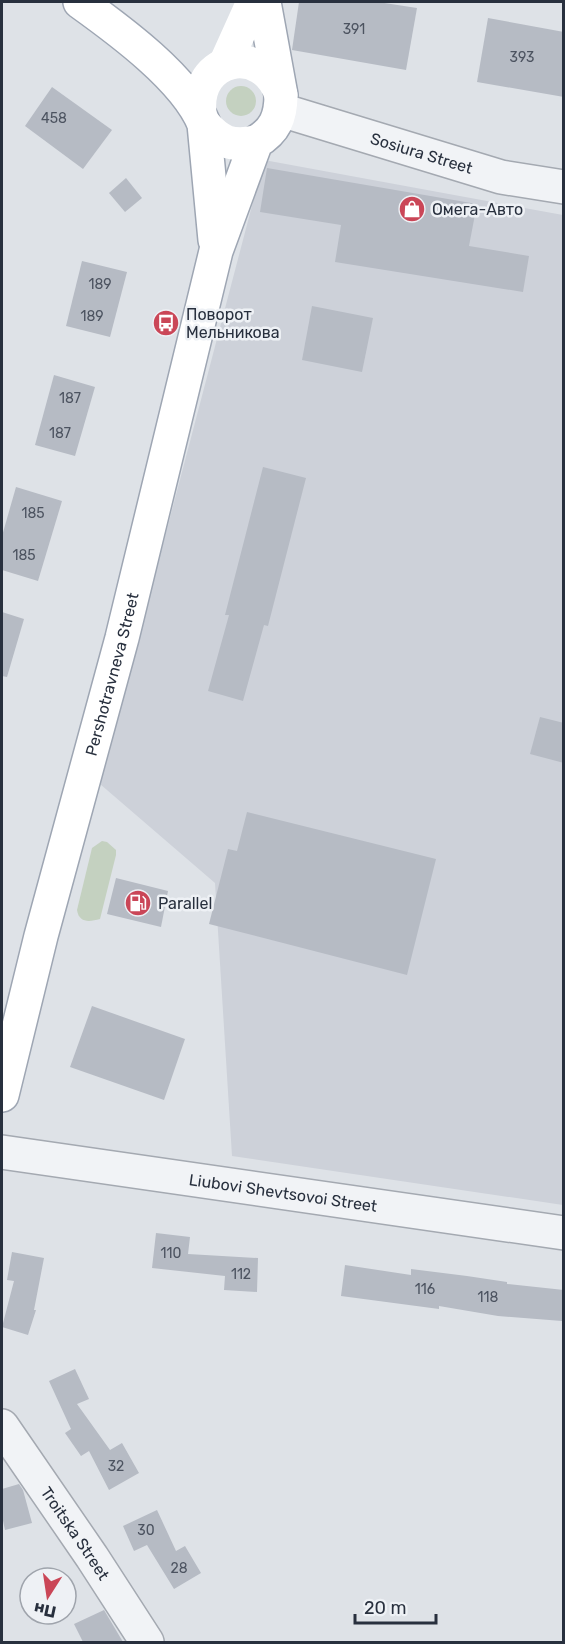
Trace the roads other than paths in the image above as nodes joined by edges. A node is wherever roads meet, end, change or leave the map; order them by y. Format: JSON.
{"nodes":[{"id":1,"x":80,"y":2,"type":"edge"},
{"id":2,"x":253,"y":2,"type":"edge"},
{"id":3,"x":264,"y":2,"type":"edge"},
{"id":4,"x":225,"y":64,"type":"junction"},
{"id":5,"x":281,"y":102,"type":"junction"},
{"id":6,"x":202,"y":118,"type":"junction"},
{"id":7,"x":255,"y":141,"type":"junction"},
{"id":8,"x":564,"y":187,"type":"edge"},
{"id":9,"x":216,"y":251,"type":"junction"},
{"id":10,"x":2,"y":1095,"type":"edge"},
{"id":11,"x":2,"y":1152,"type":"edge"},
{"id":12,"x":564,"y":1233,"type":"edge"},
{"id":13,"x":2,"y":1425,"type":"edge"},
{"id":14,"x":147,"y":1642,"type":"edge"}],
"edges":[{"from":1,"to":6,"type":"main road"},
{"from":2,"to":4,"type":"main road"},
{"from":3,"to":5,"type":"main road"},
{"from":4,"to":5,"type":"main road"},
{"from":4,"to":6,"type":"main road"},
{"from":5,"to":7,"type":"main road"},
{"from":5,"to":8,"type":"street","name":"Sosiura Street"},
{"from":6,"to":7,"type":"main road"},
{"from":6,"to":9,"type":"main road","name":"Pershotravneva Street"},
{"from":7,"to":9,"type":"main road","name":"Pershotravneva Street"},
{"from":9,"to":10,"type":"main road","name":"Pershotravneva Street"},
{"from":11,"to":12,"type":"street","name":"Liubovi Shevtsovoi Street"},
{"from":13,"to":14,"type":"street","name":"Troitska Street"}]}
